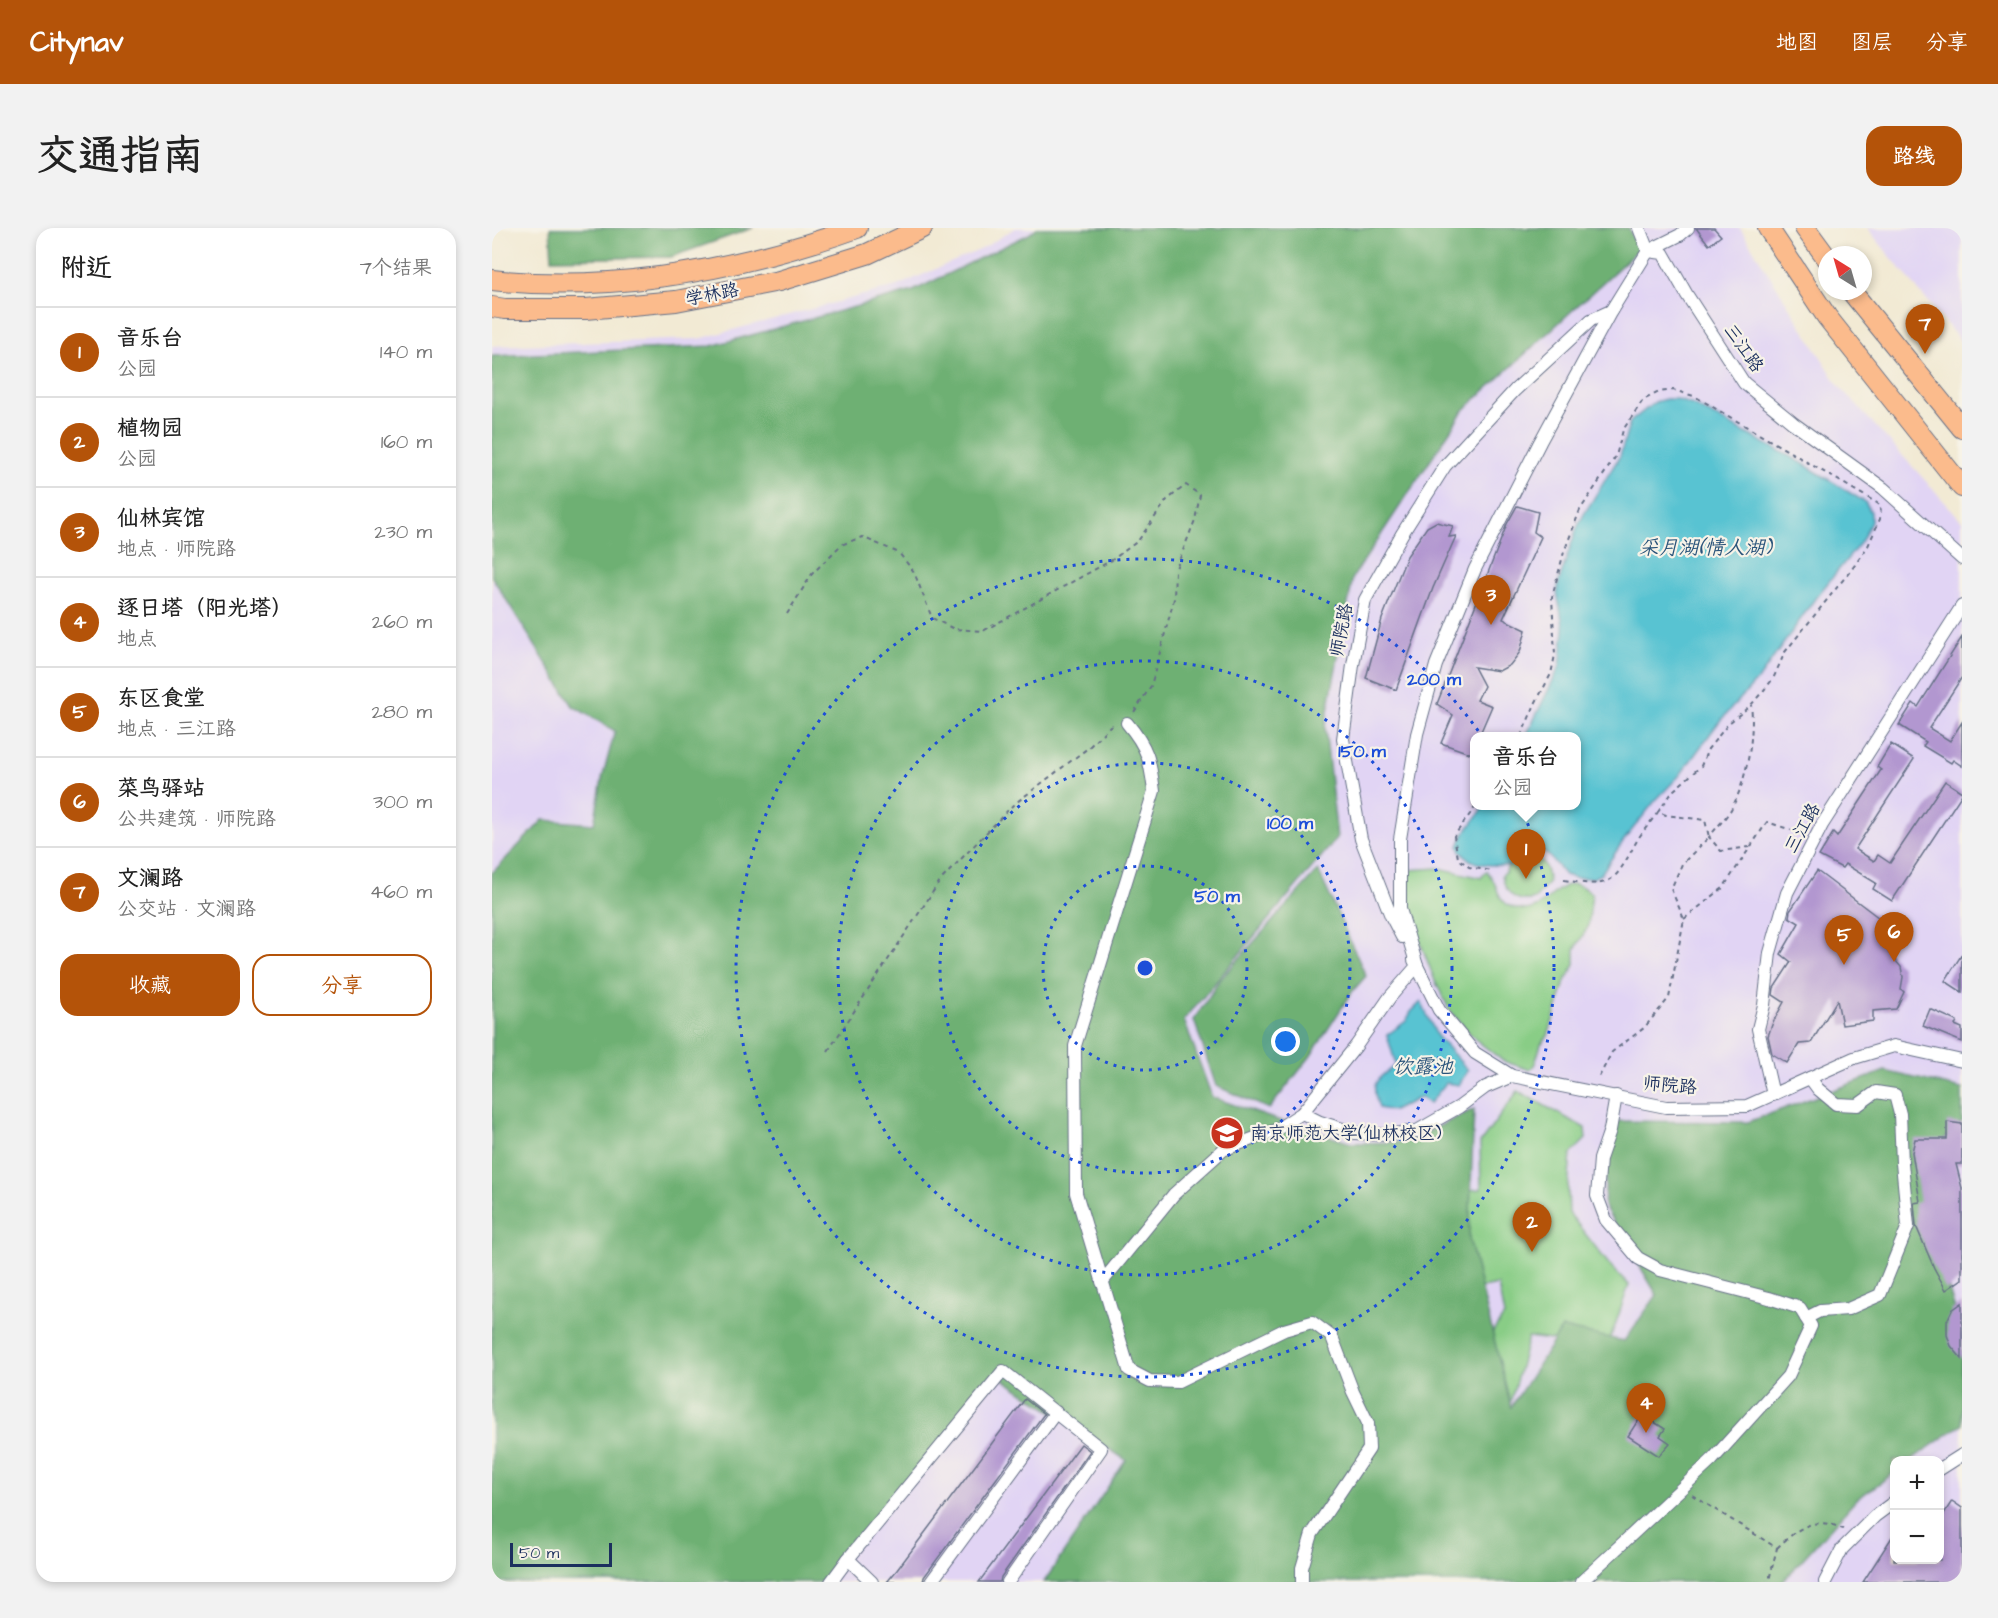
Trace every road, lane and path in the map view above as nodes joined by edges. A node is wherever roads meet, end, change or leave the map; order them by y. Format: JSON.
{"nodes":[{"id":1,"x":857,"y":228,"type":"edge"},
{"id":2,"x":922,"y":228,"type":"edge"},
{"id":3,"x":1639,"y":228,"type":"edge"},
{"id":4,"x":1688,"y":228,"type":"edge"},
{"id":5,"x":1768,"y":228,"type":"edge"},
{"id":6,"x":1805,"y":228,"type":"edge"},
{"id":7,"x":1818,"y":246,"type":"edge"},
{"id":8,"x":1648,"y":251,"type":"junction"},
{"id":9,"x":492,"y":280,"type":"edge"},
{"id":10,"x":1858,"y":300,"type":"edge"},
{"id":11,"x":492,"y":307,"type":"edge"},
{"id":12,"x":1611,"y":311,"type":"junction"},
{"id":13,"x":1962,"y":428,"type":"edge"},
{"id":14,"x":1962,"y":487,"type":"edge"},
{"id":15,"x":1962,"y":559,"type":"edge"},
{"id":16,"x":1962,"y":606,"type":"edge"},
{"id":17,"x":787,"y":614,"type":"dead end"},
{"id":18,"x":1751,"y":705,"type":"junction"},
{"id":19,"x":1127,"y":723,"type":"junction"},
{"id":20,"x":1523,"y":732,"type":"edge"},
{"id":21,"x":1473,"y":810,"type":"edge"},
{"id":22,"x":1659,"y":812,"type":"junction"},
{"id":23,"x":1709,"y":837,"type":"junction"},
{"id":24,"x":1816,"y":838,"type":"junction"},
{"id":25,"x":1750,"y":847,"type":"junction"},
{"id":26,"x":1492,"y":870,"type":"dead end"},
{"id":27,"x":1564,"y":880,"type":"dead end"},
{"id":28,"x":1684,"y":920,"type":"junction"},
{"id":29,"x":1417,"y":966,"type":"junction"},
{"id":30,"x":828,"y":1051,"type":"dead end"},
{"id":31,"x":1962,"y":1061,"type":"edge"},
{"id":32,"x":1512,"y":1076,"type":"junction"},
{"id":33,"x":1810,"y":1078,"type":"junction"},
{"id":34,"x":1592,"y":1092,"type":"junction"},
{"id":35,"x":1773,"y":1095,"type":"junction"},
{"id":36,"x":1616,"y":1096,"type":"junction"},
{"id":37,"x":1302,"y":1113,"type":"junction"},
{"id":38,"x":1102,"y":1282,"type":"junction"},
{"id":39,"x":1806,"y":1318,"type":"junction"},
{"id":40,"x":1056,"y":1412,"type":"junction"},
{"id":41,"x":1962,"y":1455,"type":"edge"},
{"id":42,"x":1944,"y":1466,"type":"edge"},
{"id":43,"x":1682,"y":1489,"type":"junction"},
{"id":44,"x":1890,"y":1505,"type":"edge"},
{"id":45,"x":1854,"y":1537,"type":"junction"},
{"id":46,"x":1777,"y":1548,"type":"junction"},
{"id":47,"x":848,"y":1559,"type":"junction"},
{"id":48,"x":831,"y":1582,"type":"edge"},
{"id":49,"x":872,"y":1582,"type":"edge"},
{"id":50,"x":931,"y":1582,"type":"edge"},
{"id":51,"x":1008,"y":1582,"type":"edge"},
{"id":52,"x":1302,"y":1582,"type":"edge"},
{"id":53,"x":1581,"y":1582,"type":"edge"},
{"id":54,"x":1770,"y":1582,"type":"edge"},
{"id":55,"x":1825,"y":1582,"type":"edge"}],
"edges":[{"from":1,"to":9,"type":"main road","name":"学林路"},
{"from":2,"to":11,"type":"main road","name":"学林路"},
{"from":3,"to":8,"type":"street"},
{"from":4,"to":8,"type":"street"},
{"from":5,"to":14,"type":"main road"},
{"from":6,"to":7,"type":"main road"},
{"from":8,"to":12,"type":"street","name":"师院路"},
{"from":8,"to":15,"type":"street","name":"三江路"},
{"from":10,"to":13,"type":"main road"},
{"from":12,"to":29,"type":"street","name":"师院路"},
{"from":12,"to":29,"type":"street","name":"师院路"},
{"from":16,"to":24,"type":"street","name":"三江路"},
{"from":17,"to":19,"type":"path"},
{"from":18,"to":20,"type":"path"},
{"from":18,"to":22,"type":"path"},
{"from":18,"to":23,"type":"path"},
{"from":19,"to":30,"type":"path"},
{"from":19,"to":38,"type":"street"},
{"from":21,"to":26,"type":"path"},
{"from":22,"to":23,"type":"path"},
{"from":22,"to":27,"type":"path"},
{"from":23,"to":25,"type":"path"},
{"from":23,"to":28,"type":"path"},
{"from":24,"to":25,"type":"path"},
{"from":24,"to":35,"type":"street","name":"三江路"},
{"from":25,"to":28,"type":"path"},
{"from":28,"to":34,"type":"path"},
{"from":29,"to":32,"type":"street","name":"师院路"},
{"from":29,"to":37,"type":"street"},
{"from":31,"to":33,"type":"street","name":"师院路"},
{"from":32,"to":34,"type":"street","name":"师院路"},
{"from":32,"to":37,"type":"street"},
{"from":33,"to":35,"type":"street","name":"师院路"},
{"from":33,"to":39,"type":"street"},
{"from":34,"to":36,"type":"street","name":"师院路"},
{"from":35,"to":36,"type":"street","name":"师院路"},
{"from":36,"to":39,"type":"street"},
{"from":37,"to":38,"type":"street"},
{"from":38,"to":52,"type":"street"},
{"from":39,"to":43,"type":"street"},
{"from":40,"to":47,"type":"street"},
{"from":40,"to":50,"type":"street"},
{"from":40,"to":51,"type":"street"},
{"from":41,"to":42,"type":"street"},
{"from":43,"to":46,"type":"path"},
{"from":43,"to":53,"type":"street"},
{"from":44,"to":45,"type":"street"},
{"from":45,"to":46,"type":"path"},
{"from":45,"to":55,"type":"street"},
{"from":46,"to":54,"type":"path"},
{"from":47,"to":48,"type":"street"},
{"from":47,"to":49,"type":"street"}]}
